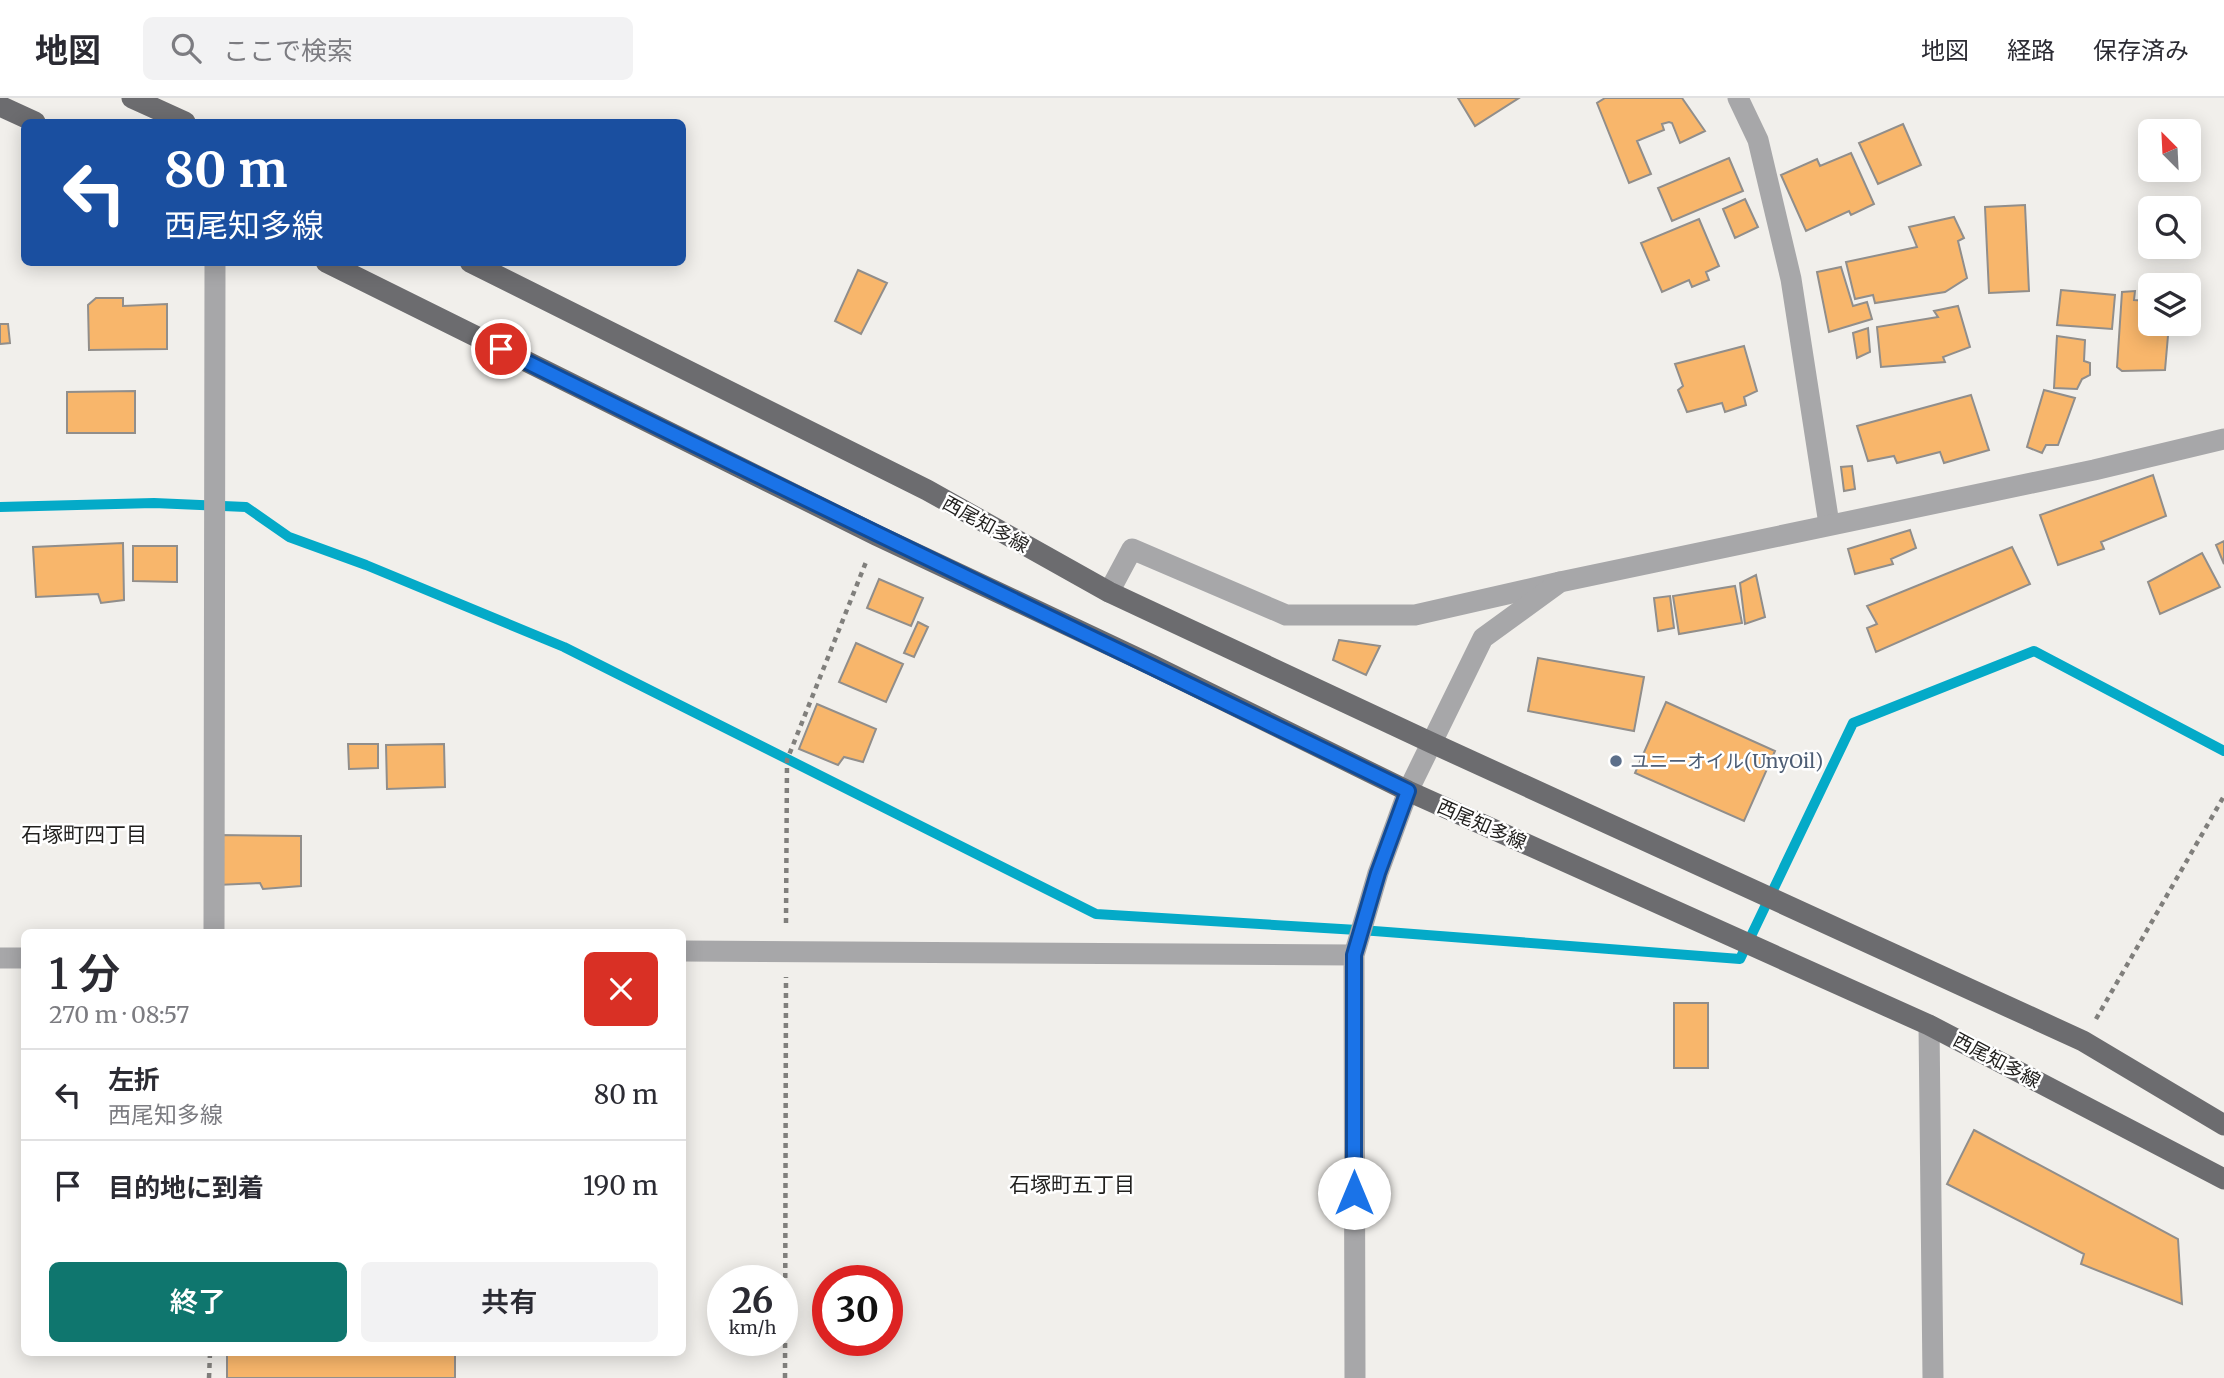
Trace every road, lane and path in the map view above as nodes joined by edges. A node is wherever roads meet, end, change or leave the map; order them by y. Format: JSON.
{"nodes":[{"id":1,"x":132,"y":98,"type":"edge"},
{"id":2,"x":1738,"y":98,"type":"edge"},
{"id":3,"x":0,"y":106,"type":"edge"},
{"id":4,"x":28,"y":119,"type":"edge"},
{"id":5,"x":178,"y":119,"type":"edge"},
{"id":6,"x":215,"y":266,"type":"edge"},
{"id":7,"x":334,"y":266,"type":"edge"},
{"id":8,"x":478,"y":266,"type":"edge"},
{"id":9,"x":2224,"y":439,"type":"edge"},
{"id":10,"x":1829,"y":524,"type":"junction"},
{"id":11,"x":876,"y":535,"type":"junction"},
{"id":12,"x":1560,"y":582,"type":"junction"},
{"id":13,"x":1109,"y":592,"type":"junction"},
{"id":14,"x":1432,"y":743,"type":"junction"},
{"id":15,"x":1408,"y":791,"type":"junction"},
{"id":16,"x":2224,"y":796,"type":"edge"},
{"id":17,"x":214,"y":929,"type":"edge"},
{"id":18,"x":786,"y":950,"type":"junction"},
{"id":19,"x":686,"y":951,"type":"edge"},
{"id":20,"x":1354,"y":955,"type":"junction"},
{"id":21,"x":0,"y":958,"type":"edge"},
{"id":22,"x":21,"y":958,"type":"edge"},
{"id":23,"x":1929,"y":1025,"type":"junction"},
{"id":24,"x":2083,"y":1041,"type":"junction"},
{"id":25,"x":2224,"y":1125,"type":"edge"},
{"id":26,"x":2224,"y":1179,"type":"edge"},
{"id":27,"x":210,"y":1356,"type":"edge"},
{"id":28,"x":209,"y":1378,"type":"edge"},
{"id":29,"x":785,"y":1378,"type":"edge"},
{"id":30,"x":1354,"y":1378,"type":"edge"},
{"id":31,"x":1933,"y":1378,"type":"edge"}],
"edges":[{"from":1,"to":5,"type":"main road"},
{"from":2,"to":10,"type":"street"},
{"from":3,"to":4,"type":"main road"},
{"from":6,"to":17,"type":"street"},
{"from":7,"to":11,"type":"main road","name":"西尾知多線"},
{"from":8,"to":13,"type":"main road","name":"西尾知多線"},
{"from":9,"to":10,"type":"street"},
{"from":10,"to":12,"type":"street"},
{"from":11,"to":15,"type":"main road","name":"西尾知多線"},
{"from":11,"to":18,"type":"path"},
{"from":12,"to":13,"type":"street"},
{"from":12,"to":14,"type":"street"},
{"from":13,"to":14,"type":"main road","name":"西尾知多線"},
{"from":14,"to":15,"type":"street"},
{"from":14,"to":24,"type":"main road","name":"西尾知多線"},
{"from":15,"to":20,"type":"street"},
{"from":15,"to":23,"type":"main road","name":"西尾知多線"},
{"from":16,"to":24,"type":"path"},
{"from":18,"to":19,"type":"street"},
{"from":18,"to":20,"type":"street"},
{"from":18,"to":29,"type":"path"},
{"from":20,"to":30,"type":"street"},
{"from":21,"to":22,"type":"street"},
{"from":23,"to":26,"type":"main road","name":"西尾知多線"},
{"from":23,"to":31,"type":"street"},
{"from":24,"to":25,"type":"main road","name":"西尾知多線"},
{"from":27,"to":28,"type":"path"}]}
